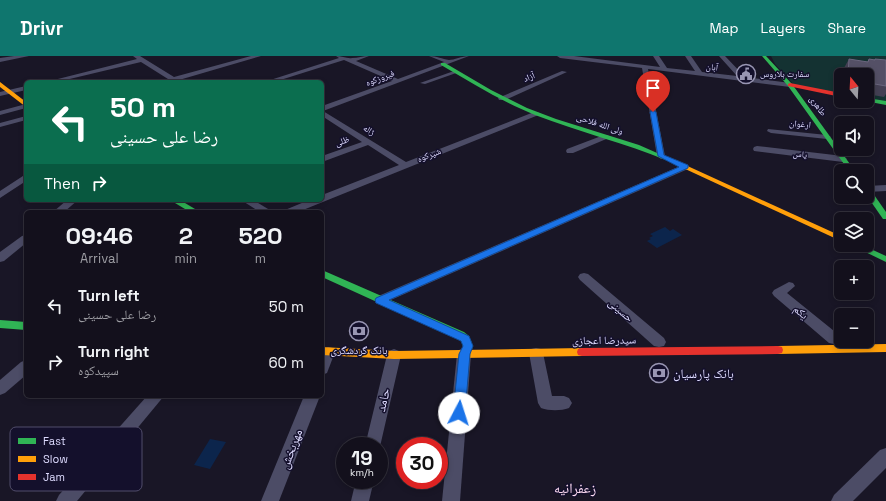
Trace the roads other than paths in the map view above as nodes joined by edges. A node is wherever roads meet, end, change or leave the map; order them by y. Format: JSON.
{"nodes":[{"id":1,"x":26,"y":56,"type":"edge"},
{"id":2,"x":153,"y":56,"type":"edge"},
{"id":3,"x":258,"y":56,"type":"edge"},
{"id":4,"x":366,"y":56,"type":"edge"},
{"id":5,"x":432,"y":56,"type":"edge"},
{"id":6,"x":466,"y":56,"type":"edge"},
{"id":7,"x":560,"y":56,"type":"edge"},
{"id":8,"x":616,"y":56,"type":"edge"},
{"id":9,"x":656,"y":56,"type":"edge"},
{"id":10,"x":688,"y":56,"type":"edge"},
{"id":11,"x":722,"y":56,"type":"edge"},
{"id":12,"x":764,"y":56,"type":"edge"},
{"id":13,"x":139,"y":58,"type":"edge"},
{"id":14,"x":344,"y":58,"type":"edge"},
{"id":15,"x":0,"y":60,"type":"edge"},
{"id":16,"x":447,"y":63,"type":"junction"},
{"id":17,"x":618,"y":64,"type":"junction"},
{"id":18,"x":645,"y":68,"type":"junction"},
{"id":19,"x":665,"y":70,"type":"junction"},
{"id":20,"x":456,"y":72,"type":"junction"},
{"id":21,"x":564,"y":72,"type":"dead end"},
{"id":22,"x":700,"y":74,"type":"junction"},
{"id":23,"x":57,"y":80,"type":"edge"},
{"id":24,"x":173,"y":80,"type":"edge"},
{"id":25,"x":178,"y":80,"type":"edge"},
{"id":26,"x":273,"y":80,"type":"edge"},
{"id":27,"x":744,"y":80,"type":"junction"},
{"id":28,"x":398,"y":81,"type":"junction"},
{"id":29,"x":423,"y":83,"type":"dead end"},
{"id":30,"x":0,"y":84,"type":"edge"},
{"id":31,"x":790,"y":85,"type":"junction"},
{"id":32,"x":24,"y":88,"type":"edge"},
{"id":33,"x":10,"y":92,"type":"junction"},
{"id":34,"x":0,"y":94,"type":"edge"},
{"id":35,"x":834,"y":94,"type":"edge"},
{"id":36,"x":502,"y":98,"type":"junction"},
{"id":37,"x":874,"y":101,"type":"edge"},
{"id":38,"x":886,"y":103,"type":"edge"},
{"id":39,"x":24,"y":104,"type":"edge"},
{"id":40,"x":24,"y":107,"type":"edge"},
{"id":41,"x":324,"y":108,"type":"edge"},
{"id":42,"x":0,"y":113,"type":"edge"},
{"id":43,"x":324,"y":114,"type":"edge"},
{"id":44,"x":537,"y":114,"type":"junction"},
{"id":45,"x":24,"y":119,"type":"edge"},
{"id":46,"x":0,"y":125,"type":"edge"},
{"id":47,"x":771,"y":132,"type":"dead end"},
{"id":48,"x":607,"y":136,"type":"junction"},
{"id":49,"x":828,"y":137,"type":"junction"},
{"id":50,"x":369,"y":142,"type":"junction"},
{"id":51,"x":757,"y":149,"type":"dead end"},
{"id":52,"x":570,"y":151,"type":"dead end"},
{"id":53,"x":661,"y":156,"type":"junction"},
{"id":54,"x":324,"y":158,"type":"edge"},
{"id":55,"x":843,"y":158,"type":"junction"},
{"id":56,"x":847,"y":164,"type":"edge"},
{"id":57,"x":405,"y":165,"type":"junction"},
{"id":58,"x":685,"y":167,"type":"junction"},
{"id":59,"x":24,"y":178,"type":"edge"},
{"id":60,"x":886,"y":188,"type":"edge"},
{"id":61,"x":874,"y":189,"type":"edge"},
{"id":62,"x":0,"y":195,"type":"edge"},
{"id":63,"x":324,"y":197,"type":"edge"},
{"id":64,"x":874,"y":200,"type":"edge"},
{"id":65,"x":71,"y":202,"type":"edge"},
{"id":66,"x":179,"y":202,"type":"edge"},
{"id":67,"x":250,"y":202,"type":"edge"},
{"id":68,"x":313,"y":202,"type":"edge"},
{"id":69,"x":61,"y":210,"type":"edge"},
{"id":70,"x":191,"y":210,"type":"edge"},
{"id":71,"x":264,"y":210,"type":"edge"},
{"id":72,"x":294,"y":210,"type":"edge"},
{"id":73,"x":886,"y":217,"type":"edge"},
{"id":74,"x":834,"y":236,"type":"edge"},
{"id":75,"x":24,"y":240,"type":"edge"},
{"id":76,"x":870,"y":252,"type":"edge"},
{"id":77,"x":0,"y":258,"type":"edge"},
{"id":78,"x":886,"y":259,"type":"edge"},
{"id":79,"x":324,"y":274,"type":"edge"},
{"id":80,"x":584,"y":278,"type":"dead end"},
{"id":81,"x":789,"y":286,"type":"dead end"},
{"id":82,"x":380,"y":300,"type":"junction"},
{"id":83,"x":0,"y":316,"type":"edge"},
{"id":84,"x":24,"y":318,"type":"edge"},
{"id":85,"x":0,"y":324,"type":"edge"},
{"id":86,"x":24,"y":326,"type":"edge"},
{"id":87,"x":834,"y":336,"type":"edge"},
{"id":88,"x":834,"y":339,"type":"edge"},
{"id":89,"x":818,"y":340,"type":"dead end"},
{"id":90,"x":738,"y":341,"type":"dead end"},
{"id":91,"x":659,"y":342,"type":"junction"},
{"id":92,"x":360,"y":344,"type":"dead end"},
{"id":93,"x":414,"y":345,"type":"dead end"},
{"id":94,"x":324,"y":348,"type":"edge"},
{"id":95,"x":886,"y":348,"type":"edge"},
{"id":96,"x":466,"y":350,"type":"junction"},
{"id":97,"x":536,"y":353,"type":"junction"},
{"id":98,"x":394,"y":355,"type":"junction"},
{"id":99,"x":24,"y":368,"type":"edge"},
{"id":100,"x":0,"y":389,"type":"edge"},
{"id":101,"x":154,"y":398,"type":"edge"},
{"id":102,"x":311,"y":398,"type":"edge"},
{"id":103,"x":564,"y":403,"type":"dead end"},
{"id":104,"x":129,"y":427,"type":"edge"},
{"id":105,"x":375,"y":437,"type":"edge"},
{"id":106,"x":886,"y":456,"type":"edge"},
{"id":107,"x":363,"y":489,"type":"edge"},
{"id":108,"x":74,"y":491,"type":"edge"},
{"id":109,"x":65,"y":501,"type":"edge"},
{"id":110,"x":270,"y":501,"type":"edge"},
{"id":111,"x":360,"y":501,"type":"edge"},
{"id":112,"x":451,"y":501,"type":"edge"},
{"id":113,"x":840,"y":501,"type":"edge"}],
"edges":[{"from":1,"to":15,"type":"street"},
{"from":2,"to":13,"type":"street"},
{"from":3,"to":25,"type":"street"},
{"from":4,"to":14,"type":"street"},
{"from":5,"to":16,"type":"street"},
{"from":6,"to":16,"type":"street","name":"فیروزکوه"},
{"from":7,"to":17,"type":"street","name":"آبان"},
{"from":8,"to":17,"type":"street"},
{"from":9,"to":19,"type":"street"},
{"from":10,"to":22,"type":"street"},
{"from":11,"to":27,"type":"street"},
{"from":12,"to":31,"type":"street","name":"طاهری"},
{"from":13,"to":23,"type":"street"},
{"from":13,"to":24,"type":"street"},
{"from":14,"to":26,"type":"street"},
{"from":14,"to":28,"type":"street"},
{"from":16,"to":20,"type":"street","name":"ولی‌ الله فلاحی"},
{"from":16,"to":28,"type":"street","name":"فیروزکوه"},
{"from":17,"to":18,"type":"street","name":"آبان"},
{"from":18,"to":19,"type":"street","name":"آبان"},
{"from":18,"to":53,"type":"street"},
{"from":19,"to":22,"type":"street","name":"آبان"},
{"from":20,"to":29,"type":"street"},
{"from":20,"to":36,"type":"street","name":"ولی‌ الله فلاحی"},
{"from":21,"to":36,"type":"street","name":"آزاد"},
{"from":22,"to":27,"type":"street","name":"آبان"},
{"from":27,"to":31,"type":"street","name":"آبان"},
{"from":28,"to":41,"type":"street","name":"فیروزکوه"},
{"from":30,"to":33,"type":"street"},
{"from":31,"to":35,"type":"street"},
{"from":31,"to":49,"type":"street","name":"طاهری"},
{"from":32,"to":33,"type":"street"},
{"from":33,"to":34,"type":"street"},
{"from":33,"to":39,"type":"street"},
{"from":36,"to":44,"type":"street","name":"ولی‌ الله فلاحی"},
{"from":37,"to":38,"type":"street"},
{"from":40,"to":42,"type":"street"},
{"from":43,"to":50,"type":"street","name":"ژاله"},
{"from":44,"to":48,"type":"street","name":"ولی‌ الله فلاحی"},
{"from":44,"to":57,"type":"street","name":"شیرکوه"},
{"from":45,"to":46,"type":"street"},
{"from":47,"to":49,"type":"street","name":"ارغوان"},
{"from":48,"to":52,"type":"street"},
{"from":48,"to":53,"type":"street","name":"ولی‌ الله فلاحی"},
{"from":49,"to":55,"type":"street","name":"طاهری"},
{"from":50,"to":54,"type":"street","name":"ظلی"},
{"from":50,"to":57,"type":"street","name":"ژاله"},
{"from":51,"to":55,"type":"street","name":"یاس"},
{"from":53,"to":58,"type":"street","name":"ولی‌ الله فلاحی"},
{"from":55,"to":56,"type":"street","name":"طاهری"},
{"from":57,"to":63,"type":"street","name":"شیرکوه"},
{"from":58,"to":74,"type":"street","name":"ولی‌ الله فلاحی"},
{"from":58,"to":82,"type":"street"},
{"from":59,"to":62,"type":"street"},
{"from":60,"to":61,"type":"street"},
{"from":64,"to":73,"type":"street"},
{"from":65,"to":69,"type":"street"},
{"from":66,"to":70,"type":"street"},
{"from":67,"to":71,"type":"street"},
{"from":68,"to":72,"type":"street"},
{"from":75,"to":77,"type":"street"},
{"from":76,"to":78,"type":"street"},
{"from":79,"to":82,"type":"street"},
{"from":80,"to":91,"type":"street","name":"حسینی"},
{"from":81,"to":87,"type":"street","name":"یکم"},
{"from":82,"to":96,"type":"street"},
{"from":83,"to":84,"type":"street"},
{"from":85,"to":86,"type":"street"},
{"from":88,"to":89,"type":"street"},
{"from":90,"to":91,"type":"street","name":"سیدرضا اعجازی"},
{"from":91,"to":96,"type":"street","name":"سیدرضا اعجازی"},
{"from":92,"to":94,"type":"street"},
{"from":93,"to":96,"type":"street","name":"سیدرضا اعجازی"},
{"from":94,"to":98,"type":"street","name":"سیدرضا اعجازی"},
{"from":95,"to":97,"type":"street","name":"سیدرضا اعجازی"},
{"from":96,"to":97,"type":"street","name":"سیدرضا اعجازی"},
{"from":96,"to":98,"type":"street","name":"سیدرضا اعجازی"},
{"from":96,"to":112,"type":"street"},
{"from":97,"to":103,"type":"street"},
{"from":98,"to":105,"type":"street","name":"حامد"},
{"from":99,"to":100,"type":"street"},
{"from":101,"to":104,"type":"street"},
{"from":102,"to":110,"type":"street","name":"مهربخش"},
{"from":106,"to":113,"type":"street"},
{"from":107,"to":111,"type":"street"},
{"from":108,"to":109,"type":"street"}]}
